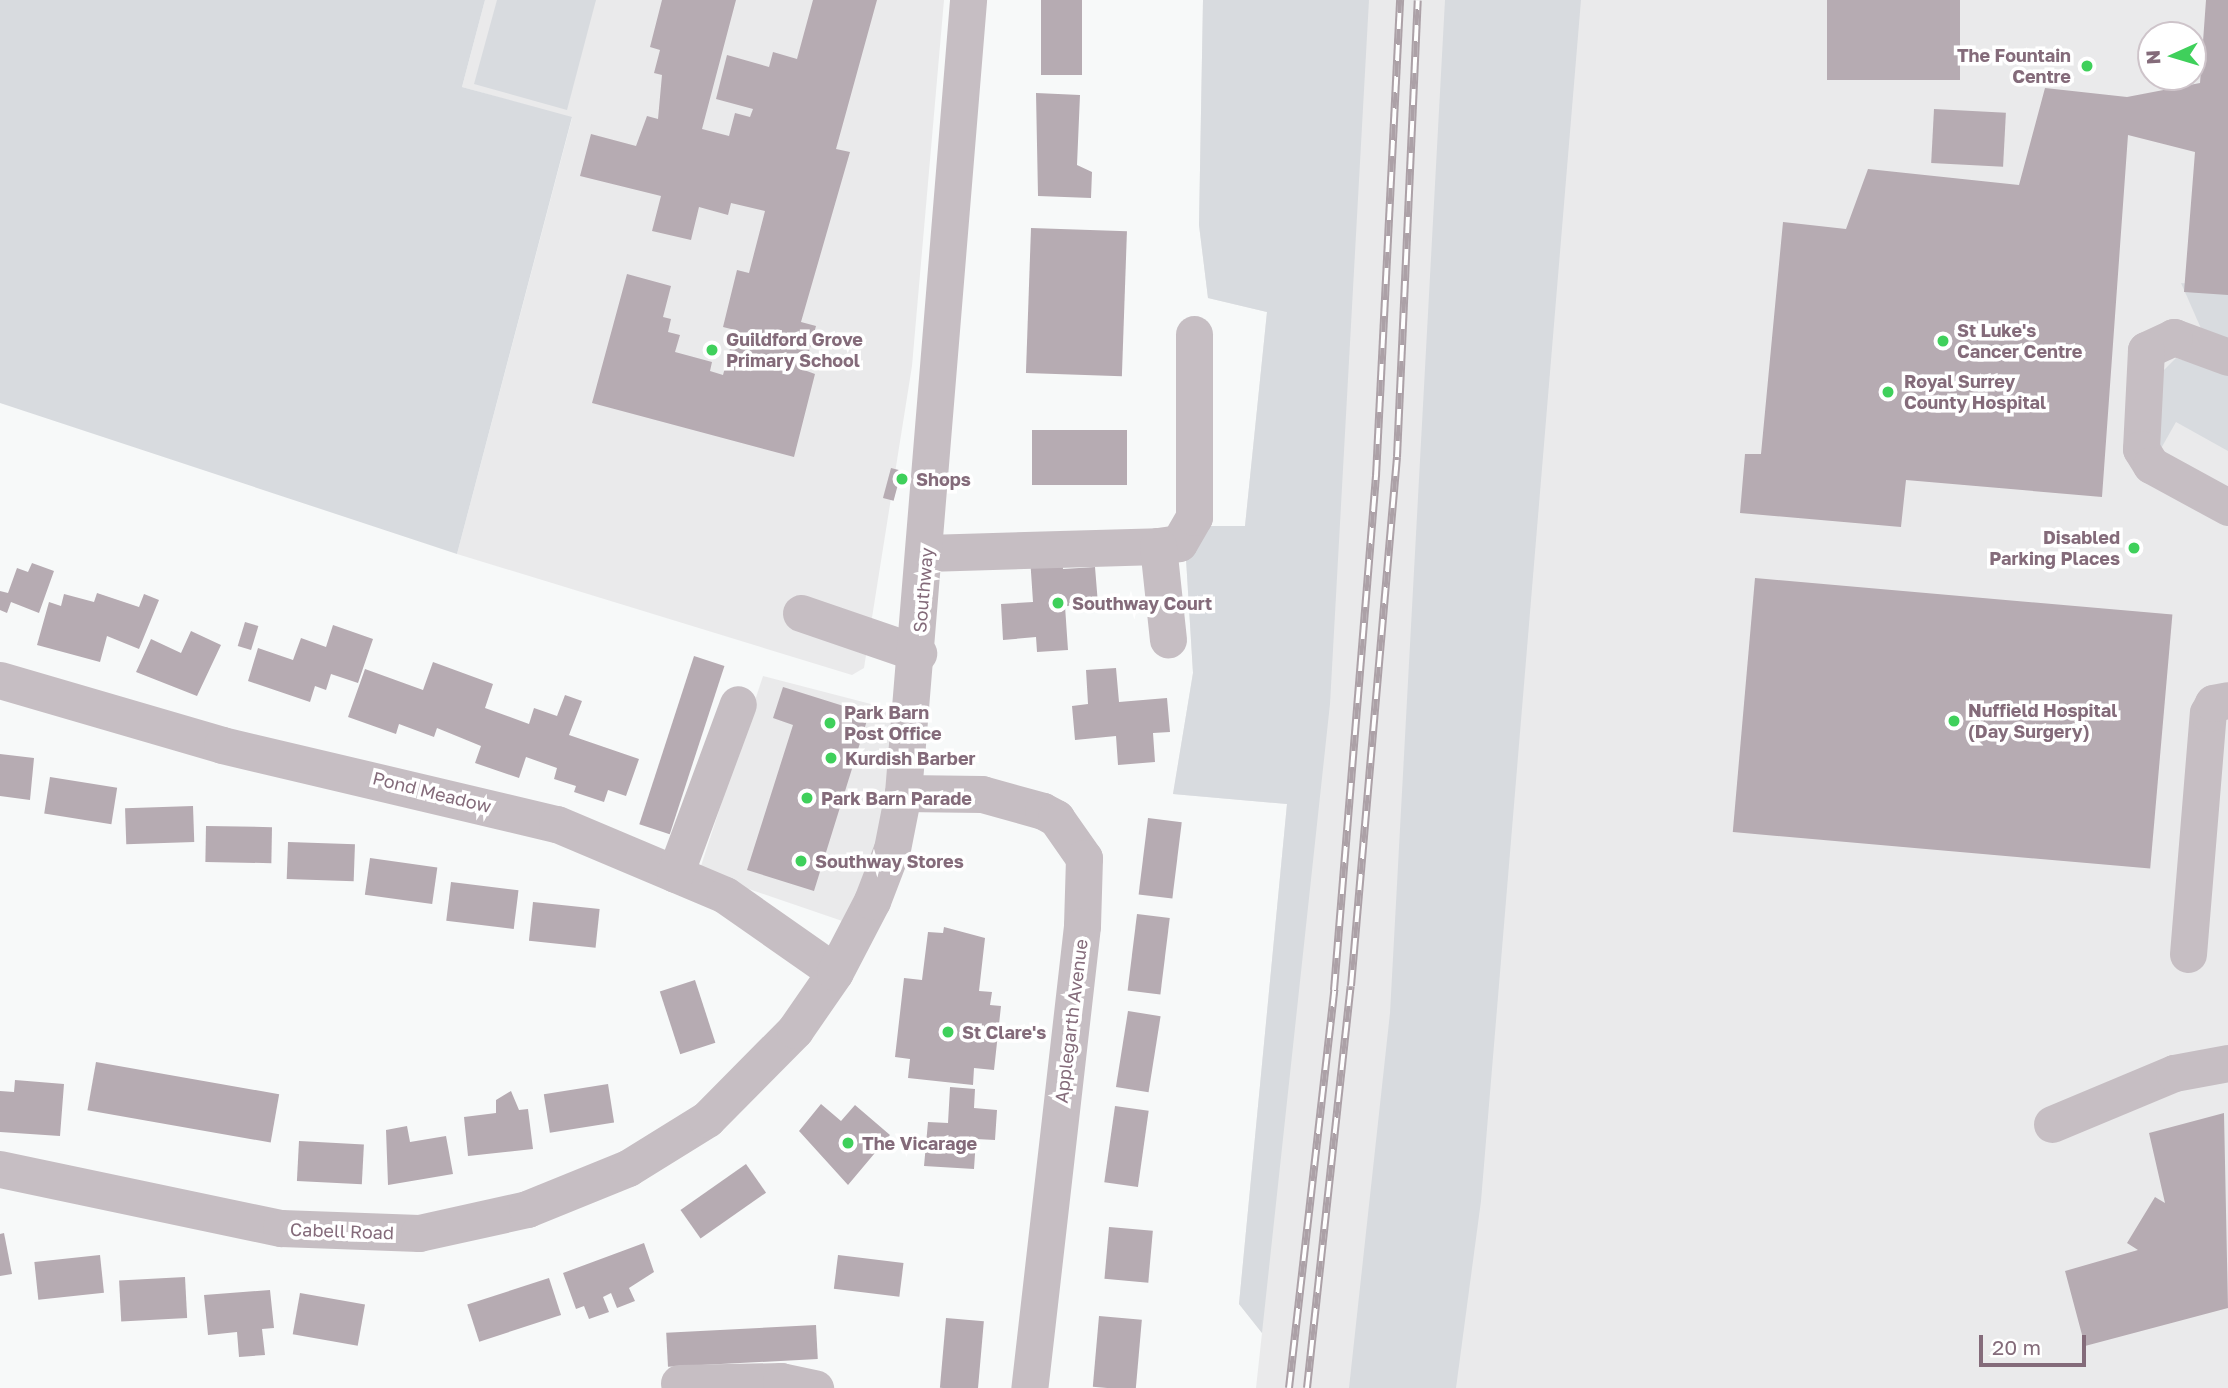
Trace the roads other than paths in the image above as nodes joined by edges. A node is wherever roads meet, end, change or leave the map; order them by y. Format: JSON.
{"nodes":[{"id":1,"x":968,"y":0,"type":"edge"},
{"id":2,"x":1194,"y":334,"type":"dead end"},
{"id":3,"x":2228,"y":357,"type":"edge"},
{"id":4,"x":2228,"y":507,"type":"edge"},
{"id":5,"x":1158,"y":546,"type":"junction"},
{"id":6,"x":926,"y":552,"type":"junction"},
{"id":7,"x":801,"y":613,"type":"dead end"},
{"id":8,"x":1168,"y":639,"type":"dead end"},
{"id":9,"x":918,"y":653,"type":"junction"},
{"id":10,"x":0,"y":680,"type":"edge"},
{"id":11,"x":2228,"y":700,"type":"edge"},
{"id":12,"x":738,"y":704,"type":"dead end"},
{"id":13,"x":903,"y":793,"type":"junction"},
{"id":14,"x":675,"y":874,"type":"junction"},
{"id":15,"x":2188,"y":954,"type":"dead end"},
{"id":16,"x":835,"y":972,"type":"junction"},
{"id":17,"x":2228,"y":1063,"type":"edge"},
{"id":18,"x":707,"y":1119,"type":"joint"},
{"id":19,"x":2052,"y":1124,"type":"dead end"},
{"id":20,"x":0,"y":1169,"type":"edge"},
{"id":21,"x":679,"y":1383,"type":"dead end"},
{"id":22,"x":815,"y":1388,"type":"edge"},
{"id":23,"x":1029,"y":1388,"type":"edge"}],
"edges":[{"from":1,"to":6,"type":"street","name":"Southway"},
{"from":2,"to":5,"type":"street"},
{"from":3,"to":4,"type":"street"},
{"from":5,"to":6,"type":"street"},
{"from":5,"to":8,"type":"street"},
{"from":6,"to":9,"type":"street","name":"Southway"},
{"from":7,"to":9,"type":"street"},
{"from":9,"to":13,"type":"street","name":"Southway"},
{"from":10,"to":14,"type":"street","name":"Pond Meadow"},
{"from":11,"to":15,"type":"street"},
{"from":12,"to":14,"type":"street"},
{"from":13,"to":16,"type":"street","name":"Southway"},
{"from":13,"to":23,"type":"street","name":"Applegarth Avenue"},
{"from":14,"to":16,"type":"street","name":"Pond Meadow"},
{"from":16,"to":18,"type":"street","name":"Southway"},
{"from":17,"to":19,"type":"street"},
{"from":18,"to":20,"type":"street","name":"Cabell Road"},
{"from":21,"to":22,"type":"street"}]}
